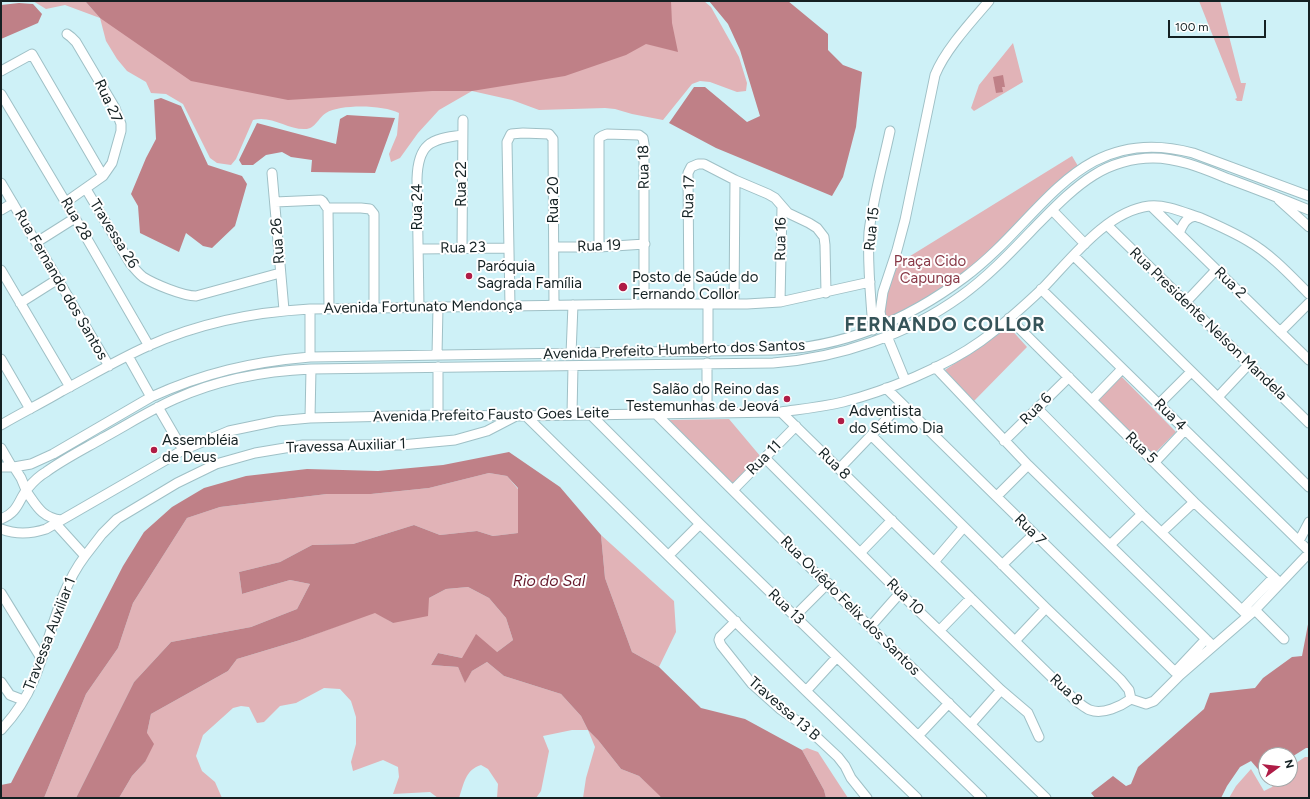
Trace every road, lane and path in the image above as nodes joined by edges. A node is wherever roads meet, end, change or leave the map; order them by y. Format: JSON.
{"nodes":[{"id":1,"x":989,"y":1,"type":"edge"},
{"id":2,"x":67,"y":34,"type":"dead end"},
{"id":3,"x":1,"y":71,"type":"edge"},
{"id":4,"x":1,"y":94,"type":"edge"},
{"id":5,"x":463,"y":120,"type":"dead end"},
{"id":6,"x":890,"y":131,"type":"dead end"},
{"id":7,"x":462,"y":135,"type":"junction"},
{"id":8,"x":272,"y":173,"type":"dead end"},
{"id":9,"x":1253,"y":175,"type":"junction"},
{"id":10,"x":103,"y":176,"type":"junction"},
{"id":11,"x":734,"y":180,"type":"junction"},
{"id":12,"x":1,"y":183,"type":"edge"},
{"id":13,"x":1249,"y":186,"type":"junction"},
{"id":14,"x":86,"y":189,"type":"junction"},
{"id":15,"x":1274,"y":195,"type":"junction"},
{"id":16,"x":1309,"y":196,"type":"edge"},
{"id":17,"x":66,"y":202,"type":"junction"},
{"id":18,"x":275,"y":202,"type":"junction"},
{"id":19,"x":13,"y":203,"type":"junction"},
{"id":20,"x":1151,"y":206,"type":"junction"},
{"id":21,"x":782,"y":207,"type":"junction"},
{"id":22,"x":328,"y":208,"type":"junction"},
{"id":23,"x":1,"y":210,"type":"edge"},
{"id":24,"x":1052,"y":210,"type":"junction"},
{"id":25,"x":1309,"y":210,"type":"edge"},
{"id":26,"x":1195,"y":216,"type":"junction"},
{"id":27,"x":76,"y":218,"type":"junction"},
{"id":28,"x":1106,"y":225,"type":"junction"},
{"id":29,"x":1309,"y":227,"type":"edge"},
{"id":30,"x":1179,"y":233,"type":"junction"},
{"id":31,"x":37,"y":242,"type":"junction"},
{"id":32,"x":645,"y":244,"type":"junction"},
{"id":33,"x":1085,"y":244,"type":"junction"},
{"id":34,"x":554,"y":246,"type":"junction"},
{"id":35,"x":599,"y":247,"type":"junction"},
{"id":36,"x":462,"y":248,"type":"junction"},
{"id":37,"x":509,"y":248,"type":"junction"},
{"id":38,"x":418,"y":249,"type":"junction"},
{"id":39,"x":1074,"y":256,"type":"junction"},
{"id":40,"x":1,"y":270,"type":"edge"},
{"id":41,"x":1216,"y":270,"type":"junction"},
{"id":42,"x":280,"y":273,"type":"junction"},
{"id":43,"x":58,"y":279,"type":"junction"},
{"id":44,"x":870,"y":282,"type":"junction"},
{"id":45,"x":1041,"y":289,"type":"junction"},
{"id":46,"x":826,"y":293,"type":"junction"},
{"id":47,"x":1309,"y":294,"type":"edge"},
{"id":48,"x":780,"y":302,"type":"junction"},
{"id":49,"x":20,"y":303,"type":"junction"},
{"id":50,"x":1185,"y":303,"type":"junction"},
{"id":51,"x":1309,"y":303,"type":"edge"},
{"id":52,"x":644,"y":304,"type":"junction"},
{"id":53,"x":689,"y":304,"type":"junction"},
{"id":54,"x":708,"y":304,"type":"junction"},
{"id":55,"x":734,"y":304,"type":"junction"},
{"id":56,"x":554,"y":305,"type":"junction"},
{"id":57,"x":573,"y":305,"type":"junction"},
{"id":58,"x":510,"y":306,"type":"junction"},
{"id":59,"x":419,"y":307,"type":"junction"},
{"id":60,"x":438,"y":307,"type":"junction"},
{"id":61,"x":329,"y":308,"type":"junction"},
{"id":62,"x":374,"y":308,"type":"junction"},
{"id":63,"x":310,"y":309,"type":"junction"},
{"id":64,"x":284,"y":310,"type":"junction"},
{"id":65,"x":1009,"y":318,"type":"junction"},
{"id":66,"x":883,"y":326,"type":"junction"},
{"id":67,"x":873,"y":330,"type":"junction"},
{"id":68,"x":1280,"y":332,"type":"junction"},
{"id":69,"x":887,"y":336,"type":"junction"},
{"id":70,"x":149,"y":346,"type":"junction"},
{"id":71,"x":791,"y":350,"type":"junction"},
{"id":72,"x":708,"y":352,"type":"junction"},
{"id":73,"x":572,"y":354,"type":"junction"},
{"id":74,"x":437,"y":355,"type":"junction"},
{"id":75,"x":128,"y":356,"type":"junction"},
{"id":76,"x":310,"y":356,"type":"junction"},
{"id":77,"x":1,"y":360,"type":"edge"},
{"id":78,"x":1309,"y":360,"type":"edge"},
{"id":79,"x":790,"y":362,"type":"junction"},
{"id":80,"x":707,"y":363,"type":"junction"},
{"id":81,"x":1248,"y":365,"type":"junction"},
{"id":82,"x":108,"y":366,"type":"junction"},
{"id":83,"x":572,"y":366,"type":"junction"},
{"id":84,"x":438,"y":367,"type":"junction"},
{"id":85,"x":935,"y":367,"type":"junction"},
{"id":86,"x":1122,"y":368,"type":"junction"},
{"id":87,"x":311,"y":369,"type":"junction"},
{"id":88,"x":1191,"y":372,"type":"junction"},
{"id":89,"x":1069,"y":377,"type":"junction"},
{"id":90,"x":904,"y":380,"type":"junction"},
{"id":91,"x":70,"y":387,"type":"junction"},
{"id":92,"x":886,"y":388,"type":"junction"},
{"id":93,"x":151,"y":398,"type":"junction"},
{"id":94,"x":1218,"y":398,"type":"junction"},
{"id":95,"x":1092,"y":400,"type":"junction"},
{"id":96,"x":901,"y":404,"type":"junction"},
{"id":97,"x":1160,"y":404,"type":"junction"},
{"id":98,"x":158,"y":407,"type":"junction"},
{"id":99,"x":1037,"y":408,"type":"junction"},
{"id":100,"x":30,"y":409,"type":"junction"},
{"id":101,"x":781,"y":412,"type":"junction"},
{"id":102,"x":655,"y":413,"type":"junction"},
{"id":103,"x":707,"y":413,"type":"junction"},
{"id":104,"x":572,"y":414,"type":"junction"},
{"id":105,"x":438,"y":415,"type":"junction"},
{"id":106,"x":591,"y":415,"type":"junction"},
{"id":107,"x":516,"y":416,"type":"junction"},
{"id":108,"x":526,"y":416,"type":"junction"},
{"id":109,"x":310,"y":418,"type":"junction"},
{"id":110,"x":1309,"y":423,"type":"edge"},
{"id":111,"x":1,"y":426,"type":"edge"},
{"id":112,"x":796,"y":426,"type":"junction"},
{"id":113,"x":1185,"y":430,"type":"junction"},
{"id":114,"x":872,"y":436,"type":"junction"},
{"id":115,"x":1004,"y":441,"type":"junction"},
{"id":116,"x":1,"y":448,"type":"edge"},
{"id":117,"x":183,"y":450,"type":"junction"},
{"id":118,"x":765,"y":458,"type":"junction"},
{"id":119,"x":1155,"y":462,"type":"junction"},
{"id":120,"x":1028,"y":465,"type":"junction"},
{"id":121,"x":1,"y":467,"type":"edge"},
{"id":122,"x":13,"y":467,"type":"junction"},
{"id":123,"x":839,"y":469,"type":"junction"},
{"id":124,"x":1309,"y":487,"type":"edge"},
{"id":125,"x":26,"y":490,"type":"junction"},
{"id":126,"x":733,"y":490,"type":"junction"},
{"id":127,"x":997,"y":496,"type":"junction"},
{"id":128,"x":1194,"y":502,"type":"junction"},
{"id":129,"x":1142,"y":514,"type":"junction"},
{"id":130,"x":1,"y":519,"type":"edge"},
{"id":131,"x":892,"y":520,"type":"junction"},
{"id":132,"x":59,"y":522,"type":"junction"},
{"id":133,"x":1309,"y":522,"type":"edge"},
{"id":134,"x":700,"y":524,"type":"junction"},
{"id":135,"x":963,"y":528,"type":"junction"},
{"id":136,"x":1,"y":529,"type":"edge"},
{"id":137,"x":1162,"y":532,"type":"junction"},
{"id":138,"x":1034,"y":534,"type":"junction"},
{"id":139,"x":1299,"y":541,"type":"junction"},
{"id":140,"x":1110,"y":545,"type":"junction"},
{"id":141,"x":1309,"y":552,"type":"edge"},
{"id":142,"x":860,"y":553,"type":"junction"},
{"id":143,"x":669,"y":555,"type":"junction"},
{"id":144,"x":85,"y":556,"type":"junction"},
{"id":145,"x":934,"y":562,"type":"junction"},
{"id":146,"x":1002,"y":565,"type":"junction"},
{"id":147,"x":1277,"y":580,"type":"junction"},
{"id":148,"x":828,"y":583,"type":"junction"},
{"id":149,"x":1,"y":593,"type":"edge"},
{"id":150,"x":900,"y":593,"type":"junction"},
{"id":151,"x":971,"y":598,"type":"junction"},
{"id":152,"x":1046,"y":608,"type":"junction"},
{"id":153,"x":1255,"y":610,"type":"junction"},
{"id":154,"x":1245,"y":613,"type":"junction"},
{"id":155,"x":795,"y":616,"type":"junction"},
{"id":156,"x":736,"y":621,"type":"junction"},
{"id":157,"x":870,"y":627,"type":"junction"},
{"id":158,"x":940,"y":630,"type":"junction"},
{"id":159,"x":1284,"y":639,"type":"dead end"},
{"id":160,"x":1015,"y":641,"type":"junction"},
{"id":161,"x":1209,"y":642,"type":"junction"},
{"id":162,"x":837,"y":657,"type":"junction"},
{"id":163,"x":41,"y":658,"type":"junction"},
{"id":164,"x":1177,"y":673,"type":"junction"},
{"id":165,"x":1,"y":682,"type":"edge"},
{"id":166,"x":1001,"y":690,"type":"junction"},
{"id":167,"x":806,"y":691,"type":"junction"},
{"id":168,"x":1132,"y":699,"type":"junction"},
{"id":169,"x":23,"y":700,"type":"junction"},
{"id":170,"x":949,"y":703,"type":"junction"},
{"id":171,"x":970,"y":724,"type":"junction"},
{"id":172,"x":1,"y":730,"type":"edge"},
{"id":173,"x":918,"y":736,"type":"junction"},
{"id":174,"x":1039,"y":737,"type":"dead end"},
{"id":175,"x":867,"y":798,"type":"edge"},
{"id":176,"x":918,"y":798,"type":"edge"},
{"id":177,"x":982,"y":798,"type":"edge"},
{"id":178,"x":1046,"y":798,"type":"edge"}],
"edges":[{"from":1,"to":66,"type":"street"},
{"from":2,"to":10,"type":"street","name":"Rua 27"},
{"from":3,"to":10,"type":"street"},
{"from":4,"to":17,"type":"street","name":"Rua 28"},
{"from":5,"to":7,"type":"street","name":"Rua 22"},
{"from":6,"to":44,"type":"street","name":"Rua 15"},
{"from":7,"to":36,"type":"street","name":"Rua 22"},
{"from":7,"to":38,"type":"street","name":"Rua 24"},
{"from":8,"to":18,"type":"street","name":"Rua 26"},
{"from":9,"to":13,"type":"street"},
{"from":9,"to":16,"type":"street","name":"Avenida Prefeito Humberto dos Santos"},
{"from":9,"to":66,"type":"street","name":"Avenida Prefeito Humberto dos Santos"},
{"from":10,"to":14,"type":"street","name":"Rua 27"},
{"from":11,"to":21,"type":"street","name":"Rua 16"},
{"from":11,"to":53,"type":"street","name":"Rua 17"},
{"from":11,"to":55,"type":"street"},
{"from":12,"to":19,"type":"street","name":"Rua Fernando dos Santos"},
{"from":13,"to":15,"type":"street","name":"Avenida Prefeito Humberto dos Santos"},
{"from":13,"to":24,"type":"street","name":"Avenida Prefeito Humberto dos Santos"},
{"from":14,"to":17,"type":"street","name":"Rua 27"},
{"from":14,"to":42,"type":"street","name":"Travessa 26"},
{"from":15,"to":25,"type":"street","name":"Avenida Prefeito Humberto dos Santos"},
{"from":15,"to":29,"type":"street"},
{"from":17,"to":27,"type":"street","name":"Rua 28"},
{"from":18,"to":22,"type":"street"},
{"from":18,"to":42,"type":"street","name":"Rua 26"},
{"from":19,"to":23,"type":"street"},
{"from":19,"to":31,"type":"street","name":"Rua Fernando dos Santos"},
{"from":20,"to":26,"type":"street","name":"Avenida Prefeito Fausto Goes Leite"},
{"from":20,"to":28,"type":"street","name":"Avenida Prefeito Fausto Goes Leite"},
{"from":20,"to":30,"type":"street","name":"Rua 2"},
{"from":21,"to":46,"type":"street"},
{"from":21,"to":48,"type":"street","name":"Rua 16"},
{"from":22,"to":61,"type":"street"},
{"from":22,"to":62,"type":"street"},
{"from":24,"to":33,"type":"street"},
{"from":24,"to":69,"type":"street","name":"Avenida Prefeito Humberto dos Santos"},
{"from":26,"to":30,"type":"street"},
{"from":26,"to":47,"type":"street","name":"Avenida Prefeito Fausto Goes Leite"},
{"from":27,"to":31,"type":"street"},
{"from":27,"to":70,"type":"street","name":"Rua 28"},
{"from":28,"to":33,"type":"street","name":"Avenida Prefeito Fausto Goes Leite"},
{"from":28,"to":50,"type":"street","name":"Rua Presidente Nelson Mandela"},
{"from":30,"to":41,"type":"street","name":"Rua 2"},
{"from":31,"to":43,"type":"street","name":"Rua Fernando dos Santos"},
{"from":32,"to":35,"type":"street","name":"Rua 19"},
{"from":32,"to":35,"type":"street","name":"Rua 18"},
{"from":32,"to":52,"type":"street","name":"Rua 18"},
{"from":33,"to":39,"type":"street","name":"Avenida Prefeito Fausto Goes Leite"},
{"from":34,"to":35,"type":"street","name":"Rua 19"},
{"from":34,"to":37,"type":"street","name":"Rua 20"},
{"from":34,"to":56,"type":"street","name":"Rua 20"},
{"from":36,"to":37,"type":"street","name":"Rua 23"},
{"from":36,"to":38,"type":"street","name":"Rua 23"},
{"from":37,"to":58,"type":"street"},
{"from":38,"to":59,"type":"street","name":"Rua 24"},
{"from":39,"to":45,"type":"street","name":"Avenida Prefeito Fausto Goes Leite"},
{"from":39,"to":88,"type":"street"},
{"from":40,"to":49,"type":"street"},
{"from":41,"to":50,"type":"street"},
{"from":41,"to":68,"type":"street","name":"Rua 2"},
{"from":42,"to":64,"type":"street","name":"Rua 26"},
{"from":43,"to":49,"type":"street"},
{"from":43,"to":82,"type":"street","name":"Rua Fernando dos Santos"},
{"from":44,"to":46,"type":"street","name":"Avenida Fortunato Mendonça"},
{"from":44,"to":67,"type":"street","name":"Rua 15"},
{"from":45,"to":65,"type":"street","name":"Avenida Prefeito Fausto Goes Leite"},
{"from":45,"to":86,"type":"street","name":"Rua 4"},
{"from":46,"to":48,"type":"street","name":"Avenida Fortunato Mendonça"},
{"from":48,"to":55,"type":"street","name":"Avenida Fortunato Mendonça"},
{"from":49,"to":91,"type":"street"},
{"from":50,"to":81,"type":"street","name":"Rua Presidente Nelson Mandela"},
{"from":51,"to":68,"type":"street"},
{"from":52,"to":53,"type":"street","name":"Avenida Fortunato Mendonça"},
{"from":52,"to":57,"type":"street","name":"Avenida Fortunato Mendonça"},
{"from":53,"to":54,"type":"street","name":"Avenida Fortunato Mendonça"},
{"from":54,"to":55,"type":"street","name":"Avenida Fortunato Mendonça"},
{"from":54,"to":72,"type":"street"},
{"from":56,"to":57,"type":"street","name":"Avenida Fortunato Mendonça"},
{"from":56,"to":58,"type":"street","name":"Avenida Fortunato Mendonça"},
{"from":57,"to":73,"type":"street"},
{"from":58,"to":60,"type":"street","name":"Avenida Fortunato Mendonça"},
{"from":59,"to":60,"type":"street","name":"Avenida Fortunato Mendonça"},
{"from":59,"to":62,"type":"street","name":"Avenida Fortunato Mendonça"},
{"from":60,"to":74,"type":"street"},
{"from":61,"to":62,"type":"street","name":"Avenida Fortunato Mendonça"},
{"from":61,"to":63,"type":"street","name":"Avenida Fortunato Mendonça"},
{"from":63,"to":64,"type":"street","name":"Avenida Fortunato Mendonça"},
{"from":63,"to":76,"type":"street"},
{"from":64,"to":70,"type":"street","name":"Avenida Fortunato Mendonça"},
{"from":65,"to":85,"type":"street","name":"Avenida Prefeito Fausto Goes Leite"},
{"from":65,"to":89,"type":"street","name":"Rua 5"},
{"from":66,"to":67,"type":"street","name":"Avenida Prefeito Humberto dos Santos"},
{"from":67,"to":71,"type":"street","name":"Avenida Prefeito Humberto dos Santos"},
{"from":68,"to":78,"type":"street","name":"Rua 2"},
{"from":69,"to":79,"type":"street","name":"Avenida Prefeito Humberto dos Santos"},
{"from":69,"to":90,"type":"street"},
{"from":70,"to":75,"type":"street","name":"Avenida Fortunato Mendonça"},
{"from":71,"to":72,"type":"street","name":"Avenida Prefeito Humberto dos Santos"},
{"from":71,"to":79,"type":"street"},
{"from":72,"to":73,"type":"street","name":"Avenida Prefeito Humberto dos Santos"},
{"from":73,"to":74,"type":"street","name":"Avenida Prefeito Humberto dos Santos"},
{"from":74,"to":76,"type":"street","name":"Avenida Prefeito Humberto dos Santos"},
{"from":75,"to":82,"type":"street","name":"Avenida Fortunato Mendonça"},
{"from":75,"to":93,"type":"street"},
{"from":76,"to":93,"type":"street","name":"Avenida Prefeito Humberto dos Santos"},
{"from":77,"to":100,"type":"street"},
{"from":79,"to":80,"type":"street","name":"Avenida Prefeito Humberto dos Santos"},
{"from":80,"to":83,"type":"street","name":"Avenida Prefeito Humberto dos Santos"},
{"from":80,"to":103,"type":"street"},
{"from":81,"to":94,"type":"street"},
{"from":81,"to":110,"type":"street","name":"Rua Presidente Nelson Mandela"},
{"from":82,"to":91,"type":"street","name":"Avenida Fortunato Mendonça"},
{"from":83,"to":84,"type":"street","name":"Avenida Prefeito Humberto dos Santos"},
{"from":83,"to":104,"type":"street"},
{"from":84,"to":87,"type":"street","name":"Avenida Prefeito Humberto dos Santos"},
{"from":84,"to":105,"type":"street"},
{"from":85,"to":90,"type":"street","name":"Avenida Prefeito Fausto Goes Leite"},
{"from":85,"to":115,"type":"street"},
{"from":86,"to":95,"type":"street"},
{"from":86,"to":97,"type":"street","name":"Rua 4"},
{"from":87,"to":98,"type":"street","name":"Avenida Prefeito Humberto dos Santos"},
{"from":87,"to":109,"type":"street"},
{"from":88,"to":94,"type":"street"},
{"from":88,"to":97,"type":"street"},
{"from":89,"to":95,"type":"street","name":"Rua 5"},
{"from":89,"to":99,"type":"street","name":"Rua 6"},
{"from":90,"to":92,"type":"street","name":"Avenida Prefeito Fausto Goes Leite"},
{"from":91,"to":100,"type":"street","name":"Avenida Fortunato Mendonça"},
{"from":92,"to":96,"type":"street","name":"Rua 7"},
{"from":92,"to":101,"type":"street","name":"Avenida Prefeito Fausto Goes Leite"},
{"from":93,"to":122,"type":"street","name":"Avenida Prefeito Humberto dos Santos"},
{"from":94,"to":124,"type":"street"},
{"from":95,"to":119,"type":"street","name":"Rua 5"},
{"from":96,"to":114,"type":"street"},
{"from":96,"to":127,"type":"street","name":"Rua 7"},
{"from":97,"to":113,"type":"street","name":"Rua 4"},
{"from":98,"to":117,"type":"street"},
{"from":98,"to":125,"type":"street","name":"Avenida Prefeito Humberto dos Santos"},
{"from":99,"to":115,"type":"street","name":"Rua 6"},
{"from":99,"to":129,"type":"street"},
{"from":100,"to":111,"type":"street","name":"Avenida Fortunato Mendonça"},
{"from":101,"to":103,"type":"street","name":"Avenida Prefeito Fausto Goes Leite"},
{"from":101,"to":112,"type":"street","name":"Rua 8"},
{"from":102,"to":103,"type":"street","name":"Avenida Prefeito Fausto Goes Leite"},
{"from":102,"to":106,"type":"street","name":"Avenida Prefeito Fausto Goes Leite"},
{"from":102,"to":126,"type":"street","name":"Rua Oviêdo Felix dos Santos"},
{"from":104,"to":106,"type":"street","name":"Avenida Prefeito Fausto Goes Leite"},
{"from":104,"to":108,"type":"street","name":"Avenida Prefeito Fausto Goes Leite"},
{"from":105,"to":107,"type":"street","name":"Avenida Prefeito Fausto Goes Leite"},
{"from":105,"to":109,"type":"street","name":"Avenida Prefeito Fausto Goes Leite"},
{"from":106,"to":134,"type":"street","name":"Rua 13"},
{"from":107,"to":108,"type":"street","name":"Avenida Prefeito Fausto Goes Leite"},
{"from":107,"to":144,"type":"street","name":"Travessa Auxiliar 1"},
{"from":108,"to":143,"type":"street"},
{"from":109,"to":117,"type":"street","name":"Avenida Prefeito Fausto Goes Leite"},
{"from":112,"to":118,"type":"street","name":"Rua 11"},
{"from":112,"to":123,"type":"street","name":"Rua 8"},
{"from":113,"to":119,"type":"street"},
{"from":113,"to":139,"type":"street","name":"Rua 4"},
{"from":114,"to":123,"type":"street"},
{"from":114,"to":135,"type":"street"},
{"from":115,"to":120,"type":"street"},
{"from":116,"to":122,"type":"street"},
{"from":117,"to":132,"type":"street","name":"Avenida Prefeito Fausto Goes Leite"},
{"from":118,"to":126,"type":"street","name":"Rua 11"},
{"from":118,"to":142,"type":"street","name":"Rua 10"},
{"from":119,"to":128,"type":"street","name":"Rua 5"},
{"from":120,"to":127,"type":"street"},
{"from":120,"to":140,"type":"street"},
{"from":121,"to":122,"type":"street","name":"Avenida Prefeito Humberto dos Santos"},
{"from":122,"to":125,"type":"street"},
{"from":123,"to":131,"type":"street","name":"Rua 8"},
{"from":125,"to":130,"type":"street","name":"Avenida Prefeito Humberto dos Santos"},
{"from":125,"to":132,"type":"street"},
{"from":126,"to":148,"type":"street","name":"Rua Oviêdo Felix dos Santos"},
{"from":127,"to":138,"type":"street","name":"Rua 7"},
{"from":128,"to":137,"type":"street"},
{"from":128,"to":147,"type":"street","name":"Rua 5"},
{"from":129,"to":137,"type":"street"},
{"from":129,"to":140,"type":"street"},
{"from":131,"to":142,"type":"street"},
{"from":131,"to":145,"type":"street","name":"Rua 8"},
{"from":132,"to":136,"type":"street","name":"Avenida Prefeito Fausto Goes Leite"},
{"from":132,"to":144,"type":"street"},
{"from":133,"to":139,"type":"street"},
{"from":134,"to":143,"type":"street"},
{"from":134,"to":155,"type":"street","name":"Rua 13"},
{"from":135,"to":145,"type":"street"},
{"from":135,"to":146,"type":"street"},
{"from":137,"to":154,"type":"street"},
{"from":138,"to":146,"type":"street"},
{"from":138,"to":164,"type":"street","name":"Rua 7"},
{"from":139,"to":141,"type":"street","name":"Rua 4"},
{"from":140,"to":161,"type":"street"},
{"from":141,"to":147,"type":"street"},
{"from":142,"to":150,"type":"street","name":"Rua 10"},
{"from":143,"to":156,"type":"street"},
{"from":144,"to":163,"type":"street","name":"Travessa Auxiliar 1"},
{"from":145,"to":151,"type":"street","name":"Rua 8"},
{"from":146,"to":152,"type":"street"},
{"from":147,"to":153,"type":"street"},
{"from":147,"to":154,"type":"street"},
{"from":148,"to":155,"type":"street"},
{"from":148,"to":157,"type":"street","name":"Rua Oviêdo Felix dos Santos"},
{"from":149,"to":163,"type":"street"},
{"from":150,"to":157,"type":"street"},
{"from":150,"to":158,"type":"street","name":"Rua 10"},
{"from":151,"to":158,"type":"street"},
{"from":151,"to":160,"type":"street","name":"Rua 8"},
{"from":152,"to":160,"type":"street"},
{"from":152,"to":168,"type":"street"},
{"from":153,"to":154,"type":"street"},
{"from":153,"to":159,"type":"street"},
{"from":154,"to":161,"type":"street"},
{"from":155,"to":162,"type":"street","name":"Rua 13"},
{"from":156,"to":167,"type":"street"},
{"from":156,"to":175,"type":"street","name":"Travessa 13 B"},
{"from":157,"to":170,"type":"street","name":"Rua Oviêdo Felix dos Santos"},
{"from":158,"to":166,"type":"street","name":"Rua 10"},
{"from":160,"to":168,"type":"street","name":"Rua 8"},
{"from":161,"to":164,"type":"street"},
{"from":162,"to":167,"type":"street"},
{"from":162,"to":173,"type":"street","name":"Rua 13"},
{"from":163,"to":169,"type":"street","name":"Travessa Auxiliar 1"},
{"from":164,"to":168,"type":"street"},
{"from":165,"to":169,"type":"street"},
{"from":166,"to":171,"type":"street"},
{"from":166,"to":174,"type":"street","name":"Rua 10"},
{"from":167,"to":176,"type":"street"},
{"from":169,"to":172,"type":"street","name":"Travessa Auxiliar 1"},
{"from":170,"to":171,"type":"street","name":"Rua Oviêdo Felix dos Santos"},
{"from":170,"to":173,"type":"street"},
{"from":171,"to":178,"type":"street","name":"Rua Oviêdo Felix dos Santos"},
{"from":173,"to":177,"type":"street","name":"Rua 13"}]}
